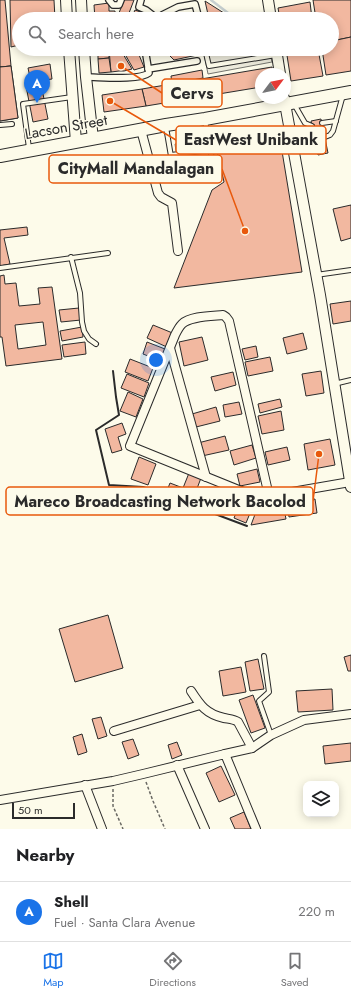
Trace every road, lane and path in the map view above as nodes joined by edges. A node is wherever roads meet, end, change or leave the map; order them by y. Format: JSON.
{"nodes":[{"id":1,"x":66,"y":0,"type":"edge"},
{"id":2,"x":81,"y":0,"type":"edge"},
{"id":3,"x":121,"y":0,"type":"edge"},
{"id":4,"x":141,"y":0,"type":"edge"},
{"id":5,"x":268,"y":0,"type":"edge"},
{"id":6,"x":108,"y":1,"type":"edge"},
{"id":7,"x":67,"y":12,"type":"edge"},
{"id":8,"x":82,"y":12,"type":"edge"},
{"id":9,"x":150,"y":12,"type":"edge"},
{"id":10,"x":165,"y":12,"type":"edge"},
{"id":11,"x":197,"y":12,"type":"edge"},
{"id":12,"x":270,"y":12,"type":"edge"},
{"id":13,"x":70,"y":56,"type":"edge"},
{"id":14,"x":84,"y":56,"type":"edge"},
{"id":15,"x":146,"y":56,"type":"edge"},
{"id":16,"x":207,"y":56,"type":"edge"},
{"id":17,"x":257,"y":56,"type":"edge"},
{"id":18,"x":277,"y":56,"type":"edge"},
{"id":19,"x":197,"y":61,"type":"dead end"},
{"id":20,"x":279,"y":68,"type":"edge"},
{"id":21,"x":148,"y":69,"type":"junction"},
{"id":22,"x":86,"y":77,"type":"junction"},
{"id":23,"x":347,"y":92,"type":"edge"},
{"id":24,"x":73,"y":97,"type":"junction"},
{"id":25,"x":291,"y":100,"type":"edge"},
{"id":26,"x":273,"y":104,"type":"edge"},
{"id":27,"x":287,"y":104,"type":"edge"},
{"id":28,"x":289,"y":104,"type":"edge"},
{"id":29,"x":205,"y":119,"type":"junction"},
{"id":30,"x":336,"y":120,"type":"junction"},
{"id":31,"x":322,"y":123,"type":"dead end"},
{"id":32,"x":12,"y":124,"type":"dead end"},
{"id":33,"x":0,"y":125,"type":"edge"},
{"id":34,"x":166,"y":125,"type":"junction"},
{"id":35,"x":312,"y":126,"type":"dead end"},
{"id":36,"x":141,"y":130,"type":"junction"},
{"id":37,"x":325,"y":137,"type":"dead end"},
{"id":38,"x":93,"y":139,"type":"junction"},
{"id":39,"x":315,"y":139,"type":"dead end"},
{"id":40,"x":76,"y":142,"type":"junction"},
{"id":41,"x":292,"y":143,"type":"junction"},
{"id":42,"x":30,"y":150,"type":"junction"},
{"id":43,"x":210,"y":150,"type":"junction"},
{"id":44,"x":171,"y":155,"type":"junction"},
{"id":45,"x":0,"y":156,"type":"edge"},
{"id":46,"x":178,"y":251,"type":"dead end"},
{"id":47,"x":108,"y":253,"type":"dead end"},
{"id":48,"x":71,"y":258,"type":"junction"},
{"id":49,"x":0,"y":268,"type":"edge"},
{"id":50,"x":351,"y":270,"type":"edge"},
{"id":51,"x":316,"y":275,"type":"junction"},
{"id":52,"x":96,"y":344,"type":"dead end"},
{"id":53,"x":170,"y":348,"type":"junction"},
{"id":54,"x":351,"y":380,"type":"edge"},
{"id":55,"x":334,"y":384,"type":"junction"},
{"id":56,"x":206,"y":477,"type":"junction"},
{"id":57,"x":350,"y":485,"type":"edge"},
{"id":58,"x":269,"y":496,"type":"junction"},
{"id":59,"x":264,"y":656,"type":"dead end"},
{"id":60,"x":191,"y":691,"type":"dead end"},
{"id":61,"x":200,"y":705,"type":"junction"},
{"id":62,"x":351,"y":714,"type":"edge"},
{"id":63,"x":114,"y":731,"type":"dead end"},
{"id":64,"x":271,"y":735,"type":"junction"},
{"id":65,"x":252,"y":748,"type":"junction"},
{"id":66,"x":225,"y":754,"type":"junction"},
{"id":67,"x":177,"y":765,"type":"junction"},
{"id":68,"x":143,"y":774,"type":"junction"},
{"id":69,"x":113,"y":781,"type":"junction"},
{"id":70,"x":85,"y":785,"type":"junction"},
{"id":71,"x":0,"y":800,"type":"edge"},
{"id":72,"x":102,"y":829,"type":"edge"},
{"id":73,"x":123,"y":829,"type":"edge"},
{"id":74,"x":165,"y":829,"type":"edge"},
{"id":75,"x":204,"y":829,"type":"edge"},
{"id":76,"x":256,"y":829,"type":"edge"}],
"edges":[{"from":1,"to":7,"type":"street"},
{"from":2,"to":8,"type":"street"},
{"from":3,"to":6,"type":"street"},
{"from":4,"to":9,"type":"street"},
{"from":5,"to":12,"type":"street"},
{"from":10,"to":11,"type":"street"},
{"from":13,"to":24,"type":"street"},
{"from":14,"to":22,"type":"street"},
{"from":15,"to":21,"type":"street"},
{"from":16,"to":17,"type":"lane"},
{"from":18,"to":20,"type":"street"},
{"from":19,"to":21,"type":"street"},
{"from":21,"to":22,"type":"street"},
{"from":22,"to":38,"type":"street"},
{"from":23,"to":25,"type":"main road","name":"Lacson Street"},
{"from":23,"to":30,"type":"lane"},
{"from":24,"to":40,"type":"street"},
{"from":24,"to":42,"type":"lane"},
{"from":26,"to":29,"type":"main road","name":"Lacson Street"},
{"from":27,"to":41,"type":"street"},
{"from":28,"to":35,"type":"lane"},
{"from":29,"to":34,"type":"main road","name":"Lacson Street"},
{"from":29,"to":43,"type":"lane"},
{"from":30,"to":31,"type":"lane"},
{"from":30,"to":37,"type":"lane"},
{"from":32,"to":33,"type":"lane"},
{"from":34,"to":36,"type":"main road","name":"Lacson Street"},
{"from":34,"to":44,"type":"lane"},
{"from":36,"to":38,"type":"main road","name":"Lacson Street"},
{"from":36,"to":46,"type":"street"},
{"from":38,"to":40,"type":"main road","name":"Lacson Street"},
{"from":39,"to":41,"type":"lane"},
{"from":40,"to":42,"type":"main road","name":"Lacson Street"},
{"from":41,"to":51,"type":"street"},
{"from":42,"to":45,"type":"main road","name":"Lacson Street"},
{"from":43,"to":44,"type":"lane"},
{"from":43,"to":44,"type":"lane"},
{"from":47,"to":48,"type":"lane"},
{"from":48,"to":49,"type":"lane"},
{"from":48,"to":52,"type":"lane"},
{"from":50,"to":51,"type":"lane"},
{"from":51,"to":55,"type":"street"},
{"from":53,"to":56,"type":"street"},
{"from":53,"to":56,"type":"street"},
{"from":53,"to":58,"type":"street"},
{"from":54,"to":55,"type":"lane"},
{"from":55,"to":57,"type":"street"},
{"from":56,"to":58,"type":"street"},
{"from":57,"to":58,"type":"street"},
{"from":59,"to":64,"type":"lane"},
{"from":60,"to":61,"type":"street"},
{"from":61,"to":63,"type":"street"},
{"from":61,"to":65,"type":"street"},
{"from":62,"to":64,"type":"street"},
{"from":64,"to":65,"type":"street"},
{"from":65,"to":66,"type":"street"},
{"from":66,"to":67,"type":"street"},
{"from":66,"to":76,"type":"street"},
{"from":67,"to":68,"type":"street"},
{"from":67,"to":75,"type":"street"},
{"from":68,"to":69,"type":"street"},
{"from":68,"to":74,"type":"path"},
{"from":69,"to":70,"type":"street"},
{"from":69,"to":73,"type":"path"},
{"from":70,"to":71,"type":"street"},
{"from":70,"to":72,"type":"street"}]}
